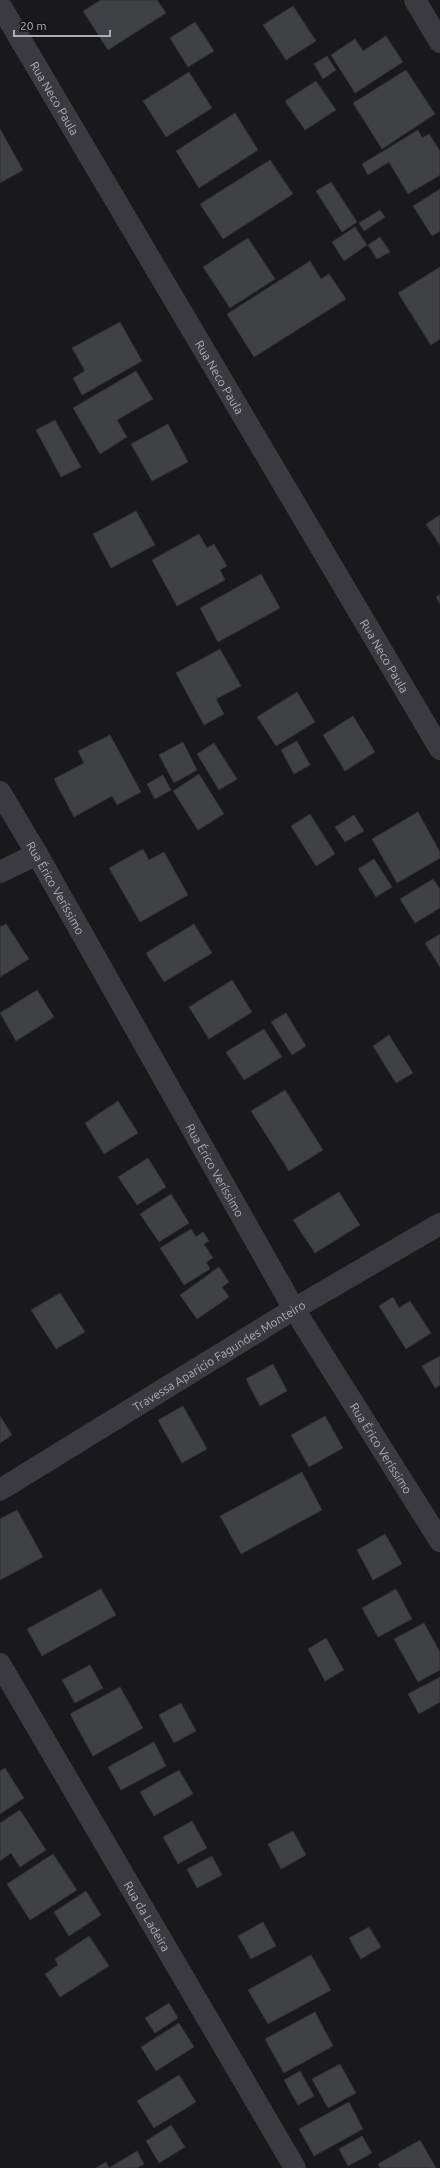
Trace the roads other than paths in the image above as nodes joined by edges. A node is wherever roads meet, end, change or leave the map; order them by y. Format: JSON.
{"nodes":[{"id":1,"x":415,"y":0,"type":"edge"},
{"id":2,"x":0,"y":5,"type":"edge"},
{"id":3,"x":440,"y":42,"type":"edge"},
{"id":4,"x":440,"y":749,"type":"edge"},
{"id":5,"x":0,"y":792,"type":"edge"},
{"id":6,"x":37,"y":854,"type":"junction"},
{"id":7,"x":0,"y":872,"type":"edge"},
{"id":8,"x":440,"y":1224,"type":"edge"},
{"id":9,"x":294,"y":1309,"type":"junction"},
{"id":10,"x":0,"y":1490,"type":"edge"},
{"id":11,"x":440,"y":1541,"type":"edge"},
{"id":12,"x":0,"y":1664,"type":"edge"},
{"id":13,"x":295,"y":2168,"type":"edge"}],
"edges":[{"from":1,"to":3,"type":"street"},
{"from":2,"to":4,"type":"street","name":"Rua Neco Paula"},
{"from":5,"to":6,"type":"street","name":"Rua Érico Veríssimo"},
{"from":6,"to":7,"type":"street"},
{"from":6,"to":9,"type":"street","name":"Rua Érico Veríssimo"},
{"from":8,"to":9,"type":"street","name":"Travessa Aparício Fagundes Monteiro"},
{"from":9,"to":10,"type":"street","name":"Travessa Aparício Fagundes Monteiro"},
{"from":9,"to":11,"type":"street","name":"Rua Érico Veríssimo"},
{"from":12,"to":13,"type":"street","name":"Rua da Ladeira"}]}
